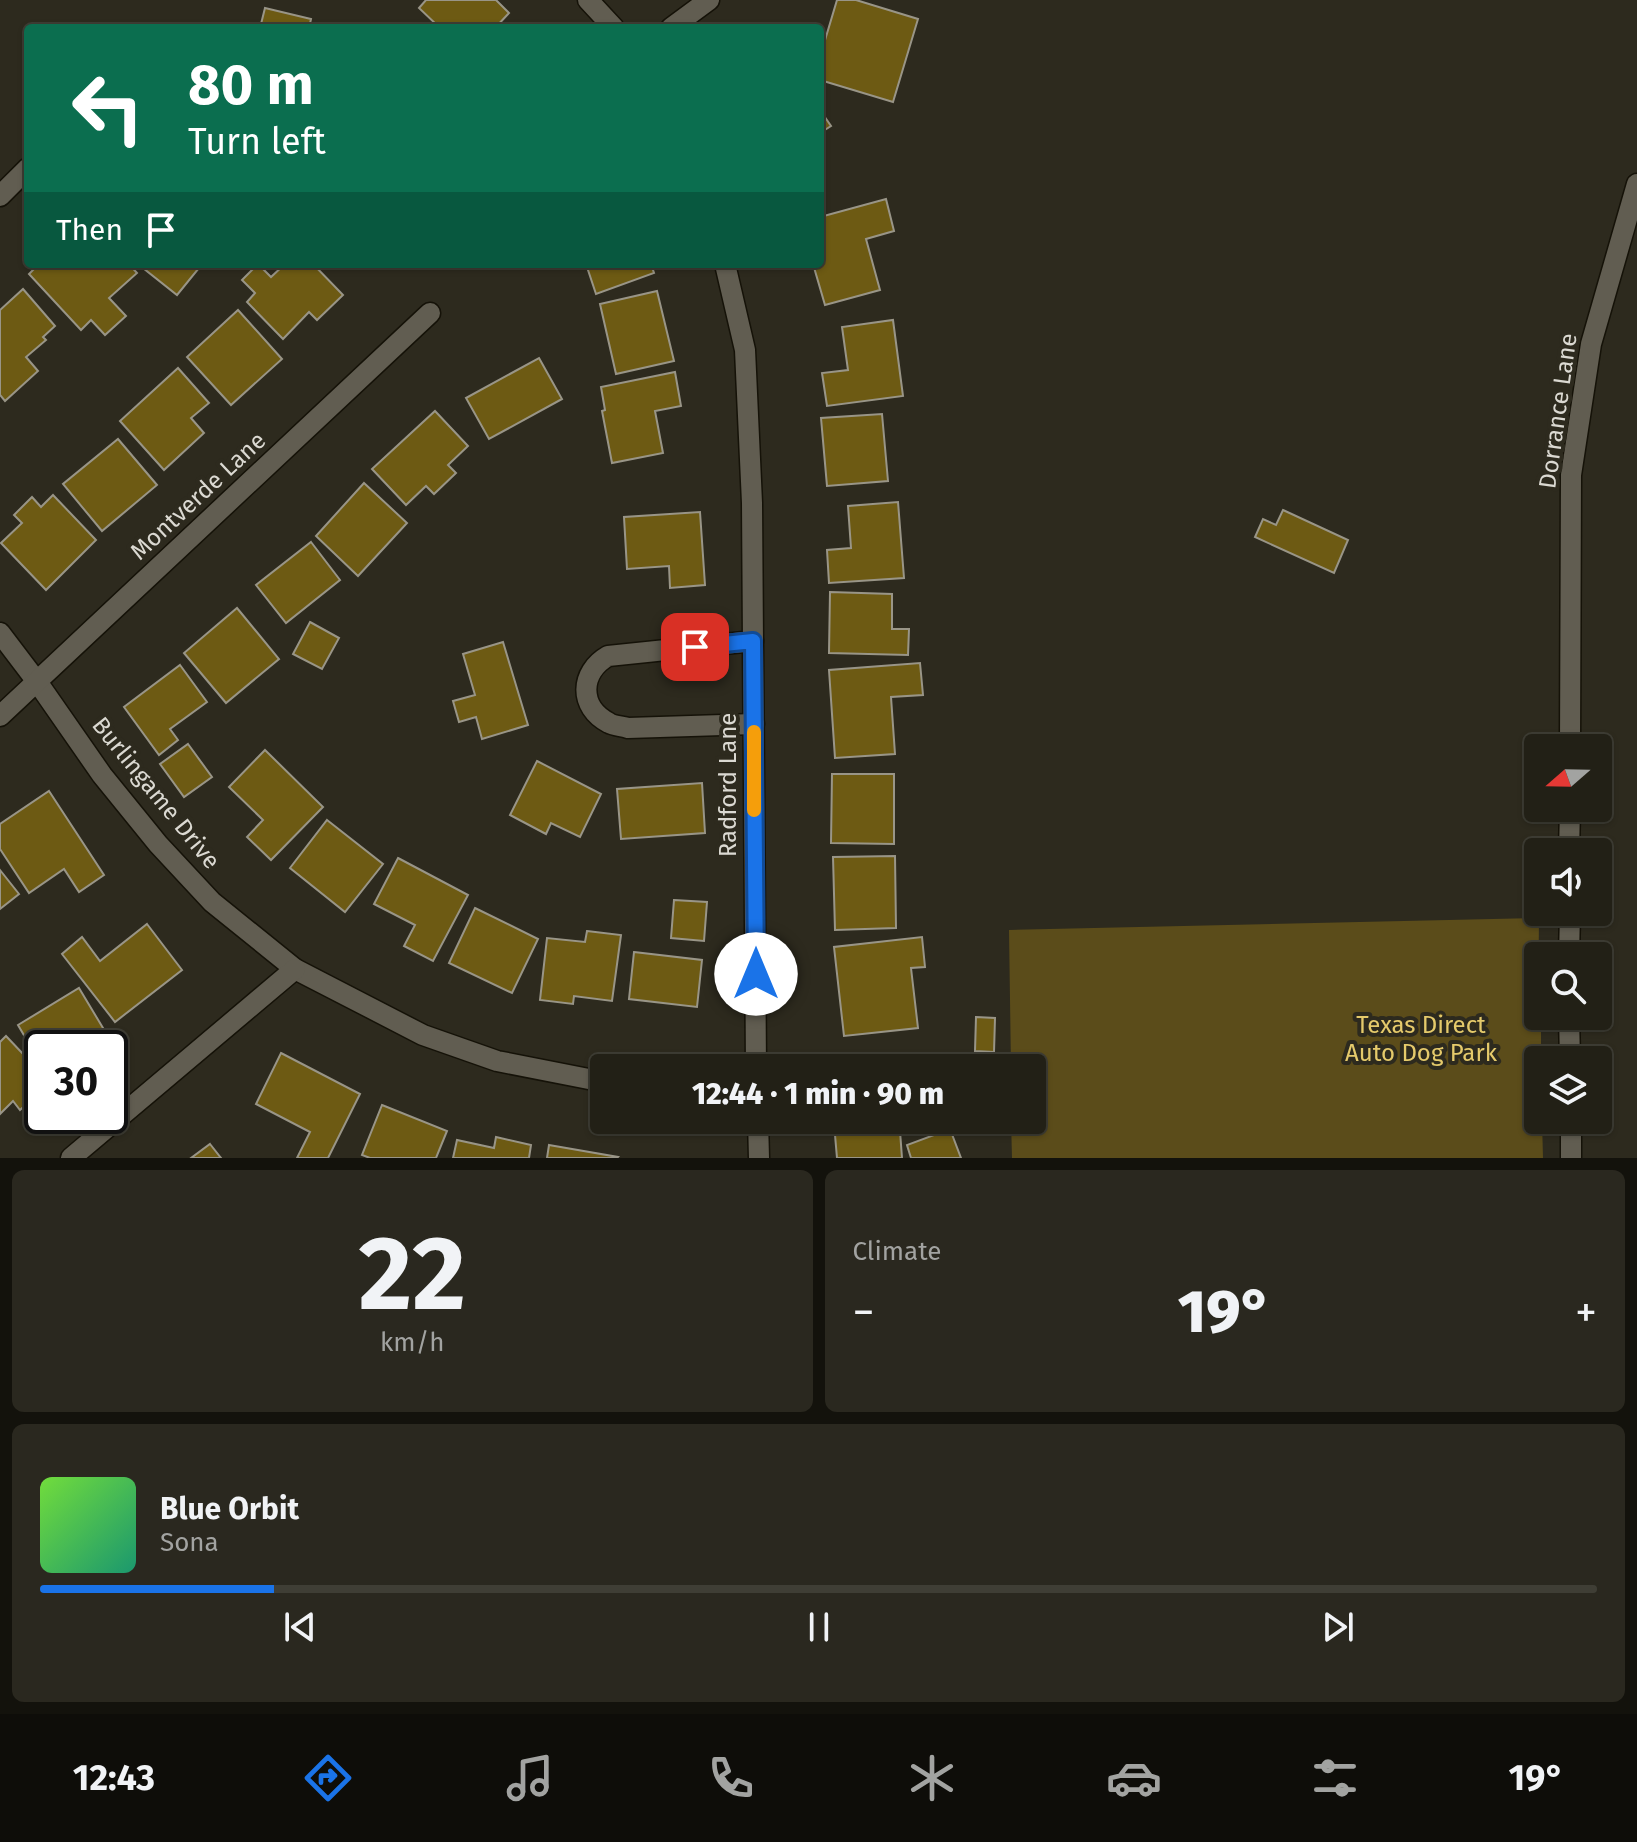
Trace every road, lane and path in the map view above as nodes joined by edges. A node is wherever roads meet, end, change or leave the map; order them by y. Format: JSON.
{"nodes":[{"id":1,"x":588,"y":0,"type":"edge"},
{"id":2,"x":709,"y":0,"type":"edge"},
{"id":3,"x":610,"y":24,"type":"edge"},
{"id":4,"x":676,"y":24,"type":"edge"},
{"id":5,"x":24,"y":172,"type":"edge"},
{"id":6,"x":1637,"y":184,"type":"edge"},
{"id":7,"x":0,"y":196,"type":"edge"},
{"id":8,"x":726,"y":268,"type":"edge"},
{"id":9,"x":430,"y":313,"type":"dead end"},
{"id":10,"x":0,"y":633,"type":"edge"},
{"id":11,"x":753,"y":641,"type":"junction"},
{"id":12,"x":38,"y":683,"type":"junction"},
{"id":13,"x":0,"y":716,"type":"edge"},
{"id":14,"x":754,"y":724,"type":"junction"},
{"id":15,"x":1570,"y":734,"type":"edge"},
{"id":16,"x":295,"y":969,"type":"junction"},
{"id":17,"x":756,"y":1054,"type":"edge"},
{"id":18,"x":590,"y":1079,"type":"edge"},
{"id":19,"x":758,"y":1134,"type":"edge"},
{"id":20,"x":1571,"y":1134,"type":"edge"},
{"id":21,"x":71,"y":1158,"type":"edge"},
{"id":22,"x":759,"y":1158,"type":"edge"},
{"id":23,"x":1571,"y":1158,"type":"edge"}],
"edges":[{"from":1,"to":3,"type":"street"},
{"from":2,"to":4,"type":"street"},
{"from":5,"to":7,"type":"street"},
{"from":6,"to":15,"type":"street","name":"Dorrance Lane"},
{"from":8,"to":11,"type":"street","name":"Radford Lane"},
{"from":9,"to":12,"type":"street","name":"Montverde Lane"},
{"from":10,"to":12,"type":"street","name":"Burlingame Drive"},
{"from":11,"to":14,"type":"street","name":"Radford Lane"},
{"from":11,"to":14,"type":"street"},
{"from":12,"to":13,"type":"street","name":"Montverde Lane"},
{"from":12,"to":16,"type":"street","name":"Burlingame Drive"},
{"from":14,"to":17,"type":"street","name":"Radford Lane"},
{"from":16,"to":18,"type":"street","name":"Burlingame Drive"},
{"from":16,"to":21,"type":"street"},
{"from":19,"to":22,"type":"street"},
{"from":20,"to":23,"type":"street"}]}
